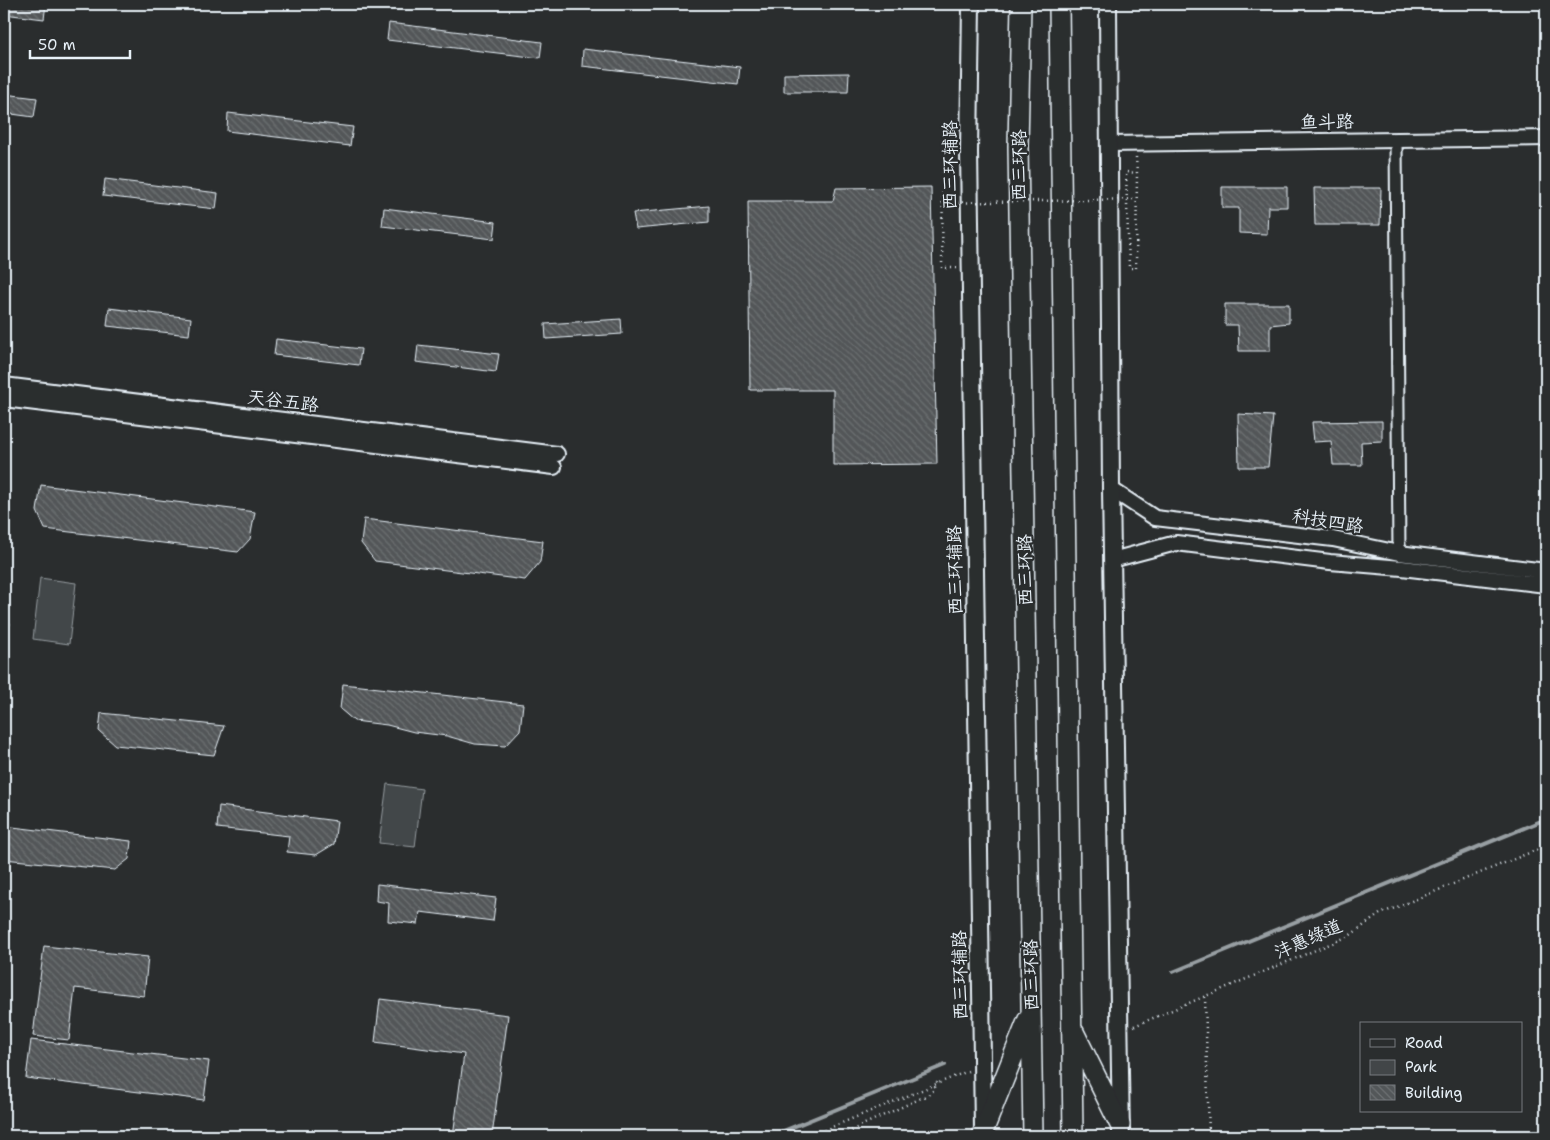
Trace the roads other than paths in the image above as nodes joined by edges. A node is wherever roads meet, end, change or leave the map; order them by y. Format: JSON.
{"nodes":[{"id":1,"x":971,"y":4,"type":"edge"},
{"id":2,"x":1021,"y":4,"type":"edge"},
{"id":3,"x":1059,"y":4,"type":"edge"},
{"id":4,"x":1108,"y":4,"type":"edge"},
{"id":5,"x":1546,"y":138,"type":"edge"},
{"id":6,"x":1396,"y":140,"type":"junction"},
{"id":7,"x":1108,"y":144,"type":"junction"},
{"id":8,"x":4,"y":385,"type":"edge"},
{"id":9,"x":4,"y":399,"type":"edge"},
{"id":10,"x":1110,"y":490,"type":"junction"},
{"id":11,"x":1399,"y":553,"type":"junction"},
{"id":12,"x":1112,"y":560,"type":"junction"},
{"id":13,"x":1546,"y":571,"type":"edge"},
{"id":14,"x":1546,"y":585,"type":"edge"},
{"id":15,"x":1032,"y":1010,"type":"junction"},
{"id":16,"x":1072,"y":1027,"type":"junction"},
{"id":17,"x":1121,"y":1130,"type":"edge"},
{"id":18,"x":983,"y":1134,"type":"edge"},
{"id":19,"x":1033,"y":1136,"type":"edge"},
{"id":20,"x":1073,"y":1136,"type":"edge"}],
"edges":[{"from":1,"to":18,"type":"main road","name":"西三环辅路"},
{"from":2,"to":15,"type":"highway","name":"西三环路"},
{"from":3,"to":16,"type":"highway"},
{"from":4,"to":7,"type":"main road"},
{"from":5,"to":6,"type":"street","name":"鱼斗路"},
{"from":6,"to":7,"type":"street","name":"鱼斗路"},
{"from":6,"to":11,"type":"street"},
{"from":7,"to":10,"type":"main road"},
{"from":8,"to":9,"type":"street","name":"天谷五路"},
{"from":10,"to":11,"type":"street","name":"科技四路"},
{"from":10,"to":12,"type":"main road"},
{"from":11,"to":13,"type":"street","name":"科技四路"},
{"from":12,"to":14,"type":"street"},
{"from":12,"to":17,"type":"main road"},
{"from":15,"to":18,"type":"highway"},
{"from":15,"to":19,"type":"highway","name":"西三环路"},
{"from":16,"to":17,"type":"highway"},
{"from":16,"to":20,"type":"highway"}]}
